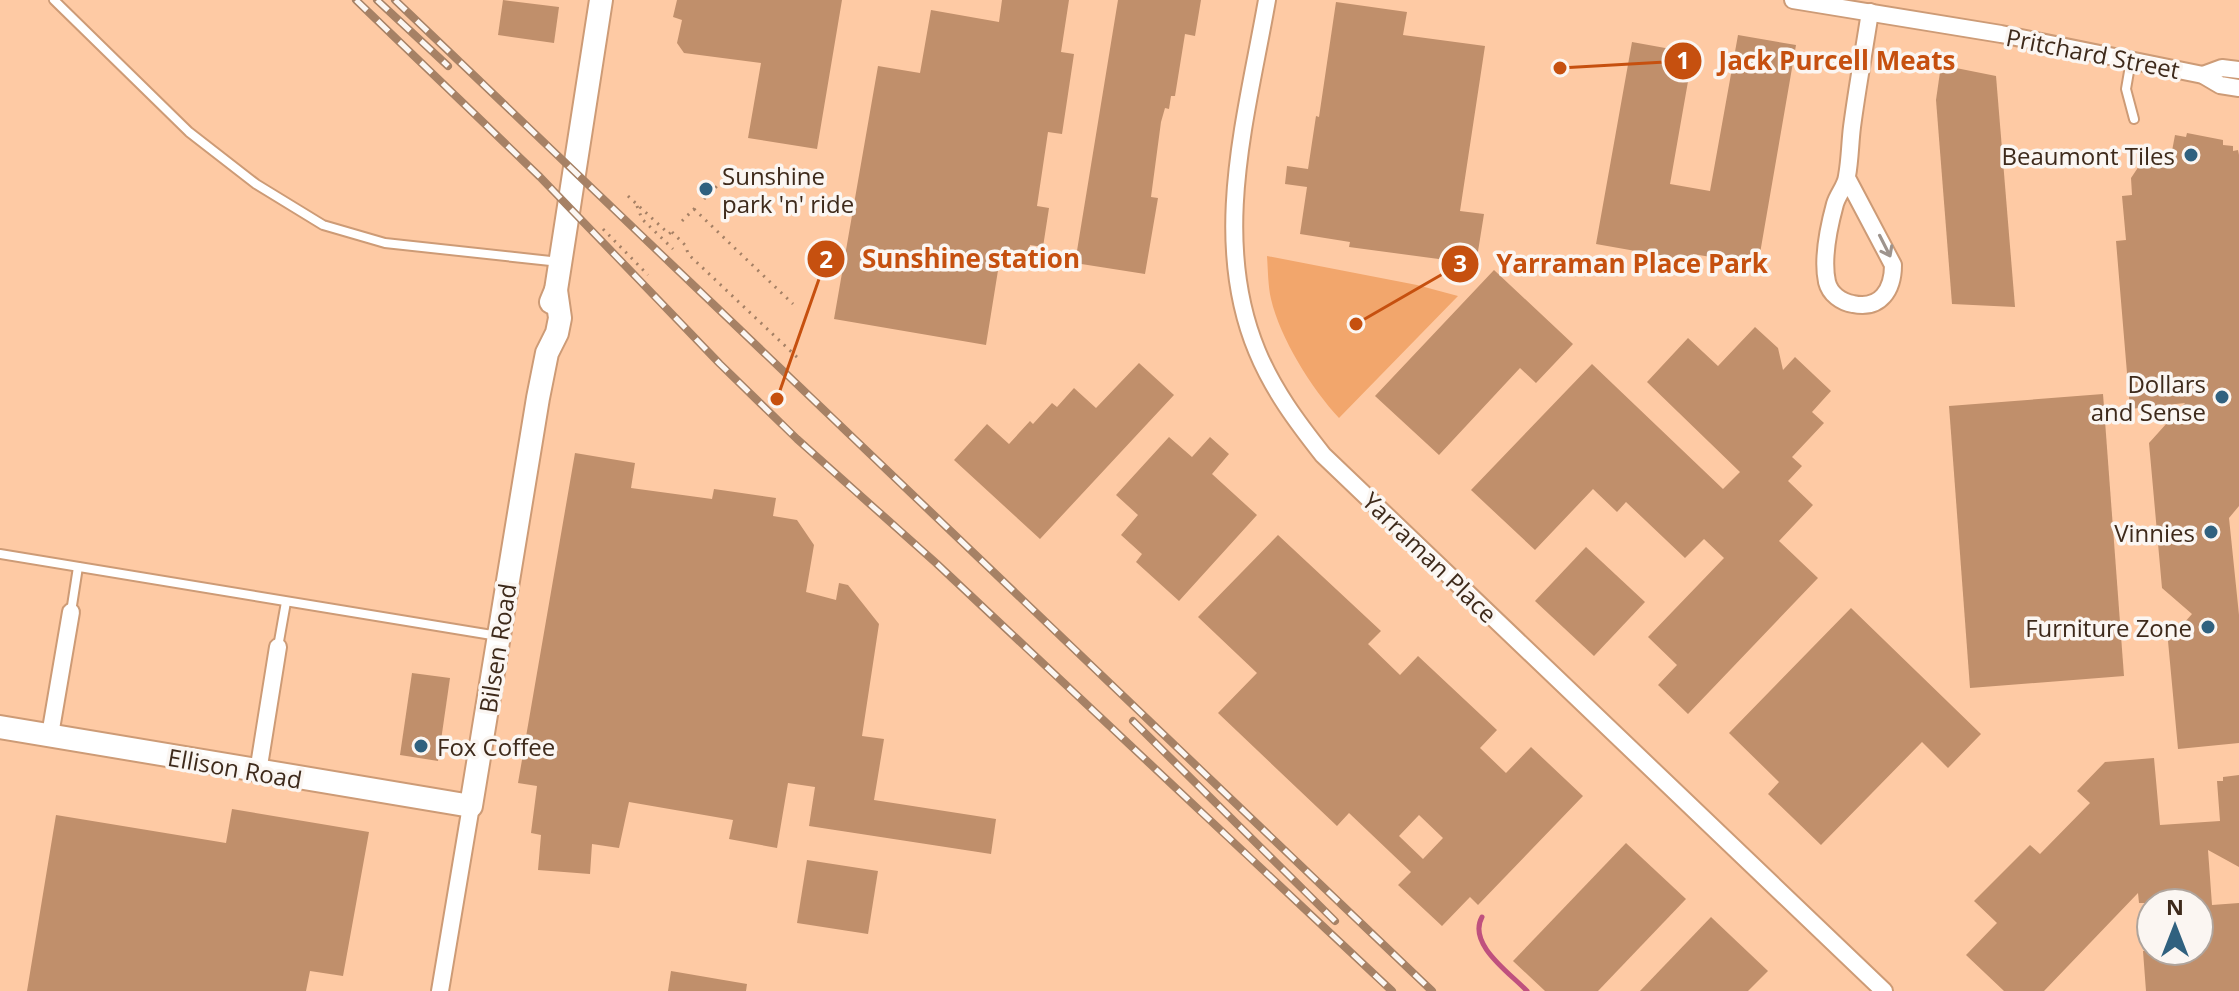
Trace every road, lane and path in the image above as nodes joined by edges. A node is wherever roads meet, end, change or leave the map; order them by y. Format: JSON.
{"nodes":[{"id":1,"x":54,"y":0,"type":"edge"},
{"id":2,"x":601,"y":0,"type":"edge"},
{"id":3,"x":1267,"y":0,"type":"edge"},
{"id":4,"x":1793,"y":0,"type":"edge"},
{"id":5,"x":1870,"y":12,"type":"junction"},
{"id":6,"x":2131,"y":60,"type":"junction"},
{"id":7,"x":2239,"y":70,"type":"edge"},
{"id":8,"x":2203,"y":75,"type":"junction"},
{"id":9,"x":2239,"y":88,"type":"edge"},
{"id":10,"x":2134,"y":119,"type":"dead end"},
{"id":11,"x":1847,"y":178,"type":"junction"},
{"id":12,"x":721,"y":182,"type":"dead end"},
{"id":13,"x":628,"y":196,"type":"dead end"},
{"id":14,"x":704,"y":199,"type":"dead end"},
{"id":15,"x":636,"y":203,"type":"junction"},
{"id":16,"x":682,"y":221,"type":"dead end"},
{"id":17,"x":603,"y":229,"type":"dead end"},
{"id":18,"x":673,"y":249,"type":"dead end"},
{"id":19,"x":561,"y":262,"type":"junction"},
{"id":20,"x":648,"y":275,"type":"dead end"},
{"id":21,"x":793,"y":304,"type":"dead end"},
{"id":22,"x":799,"y":359,"type":"dead end"},
{"id":23,"x":0,"y":554,"type":"edge"},
{"id":24,"x":78,"y":567,"type":"junction"},
{"id":25,"x":286,"y":602,"type":"junction"},
{"id":26,"x":71,"y":612,"type":"joint"},
{"id":27,"x":499,"y":636,"type":"junction"},
{"id":28,"x":278,"y":647,"type":"joint"},
{"id":29,"x":0,"y":727,"type":"edge"},
{"id":30,"x":50,"y":735,"type":"junction"},
{"id":31,"x":258,"y":772,"type":"junction"},
{"id":32,"x":471,"y":806,"type":"junction"},
{"id":33,"x":440,"y":991,"type":"edge"},
{"id":34,"x":1884,"y":991,"type":"edge"}],
"edges":[{"from":1,"to":19,"type":"lane"},
{"from":2,"to":19,"type":"street","name":"Bilsen Road"},
{"from":3,"to":34,"type":"street","name":"Yarraman Place"},
{"from":4,"to":5,"type":"street","name":"Pritchard Street"},
{"from":5,"to":6,"type":"street","name":"Pritchard Street"},
{"from":5,"to":11,"type":"street"},
{"from":6,"to":8,"type":"street","name":"Pritchard Street"},
{"from":6,"to":10,"type":"lane"},
{"from":7,"to":8,"type":"street","name":"Pritchard Street"},
{"from":8,"to":9,"type":"street","name":"Pritchard Street"},
{"from":11,"to":11,"type":"street","one_way":true},
{"from":12,"to":14,"type":"path"},
{"from":13,"to":15,"type":"path"},
{"from":15,"to":18,"type":"path"},
{"from":15,"to":22,"type":"path"},
{"from":16,"to":21,"type":"path"},
{"from":17,"to":20,"type":"path"},
{"from":19,"to":27,"type":"street","name":"Bilsen Road"},
{"from":23,"to":24,"type":"lane"},
{"from":24,"to":25,"type":"lane"},
{"from":24,"to":26,"type":"lane"},
{"from":25,"to":27,"type":"lane"},
{"from":25,"to":28,"type":"lane"},
{"from":26,"to":30,"type":"street"},
{"from":27,"to":32,"type":"street","name":"Bilsen Road"},
{"from":28,"to":31,"type":"street"},
{"from":29,"to":30,"type":"street","name":"Ellison Road"},
{"from":30,"to":31,"type":"street","name":"Ellison Road"},
{"from":31,"to":32,"type":"street","name":"Ellison Road"},
{"from":32,"to":33,"type":"street","name":"Bilsen Road"}]}
